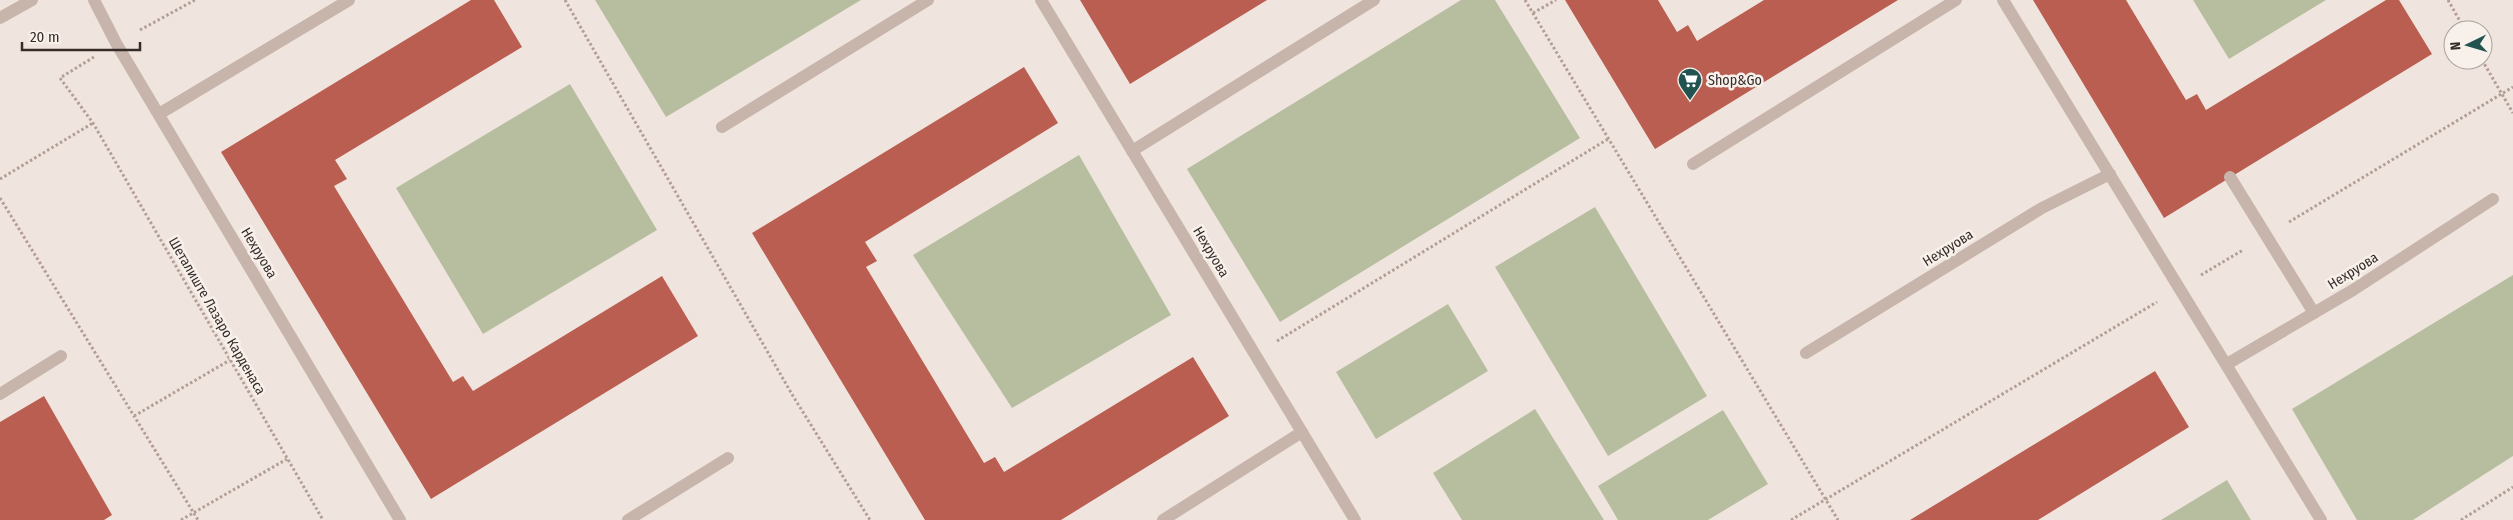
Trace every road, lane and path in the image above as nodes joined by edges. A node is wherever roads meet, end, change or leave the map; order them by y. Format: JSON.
{"nodes":[{"id":1,"x":32,"y":0,"type":"edge"},
{"id":2,"x":94,"y":0,"type":"edge"},
{"id":3,"x":349,"y":0,"type":"edge"},
{"id":4,"x":565,"y":0,"type":"edge"},
{"id":5,"x":928,"y":0,"type":"edge"},
{"id":6,"x":1041,"y":0,"type":"edge"},
{"id":7,"x":1374,"y":0,"type":"edge"},
{"id":8,"x":1525,"y":0,"type":"edge"},
{"id":9,"x":1556,"y":0,"type":"edge"},
{"id":10,"x":1956,"y":0,"type":"edge"},
{"id":11,"x":2003,"y":0,"type":"edge"},
{"id":12,"x":2448,"y":0,"type":"edge"},
{"id":13,"x":1533,"y":13,"type":"junction"},
{"id":14,"x":0,"y":18,"type":"edge"},
{"id":15,"x":2459,"y":20,"type":"edge"},
{"id":16,"x":2488,"y":70,"type":"edge"},
{"id":17,"x":60,"y":78,"type":"dead end"},
{"id":18,"x":2513,"y":87,"type":"edge"},
{"id":19,"x":2502,"y":94,"type":"junction"},
{"id":20,"x":2513,"y":113,"type":"edge"},
{"id":21,"x":158,"y":114,"type":"junction"},
{"id":22,"x":93,"y":123,"type":"junction"},
{"id":23,"x":722,"y":127,"type":"dead end"},
{"id":24,"x":1608,"y":139,"type":"junction"},
{"id":25,"x":1132,"y":151,"type":"junction"},
{"id":26,"x":1693,"y":164,"type":"dead end"},
{"id":27,"x":2110,"y":174,"type":"junction"},
{"id":28,"x":2230,"y":178,"type":"dead end"},
{"id":29,"x":0,"y":179,"type":"edge"},
{"id":30,"x":0,"y":198,"type":"edge"},
{"id":31,"x":2493,"y":199,"type":"dead end"},
{"id":32,"x":2266,"y":236,"type":"junction"},
{"id":33,"x":2179,"y":288,"type":"junction"},
{"id":34,"x":2314,"y":313,"type":"junction"},
{"id":35,"x":1806,"y":353,"type":"dead end"},
{"id":36,"x":1255,"y":354,"type":"junction"},
{"id":37,"x":61,"y":356,"type":"dead end"},
{"id":38,"x":230,"y":360,"type":"junction"},
{"id":39,"x":2227,"y":364,"type":"junction"},
{"id":40,"x":2,"y":388,"type":"edge"},
{"id":41,"x":134,"y":416,"type":"junction"},
{"id":42,"x":1302,"y":432,"type":"junction"},
{"id":43,"x":728,"y":458,"type":"dead end"},
{"id":44,"x":287,"y":459,"type":"junction"},
{"id":45,"x":2513,"y":487,"type":"edge"},
{"id":46,"x":1826,"y":499,"type":"junction"},
{"id":47,"x":193,"y":513,"type":"junction"},
{"id":48,"x":181,"y":520,"type":"edge"},
{"id":49,"x":198,"y":520,"type":"edge"},
{"id":50,"x":323,"y":520,"type":"edge"},
{"id":51,"x":400,"y":520,"type":"edge"},
{"id":52,"x":628,"y":520,"type":"edge"},
{"id":53,"x":870,"y":520,"type":"edge"},
{"id":54,"x":1163,"y":520,"type":"edge"},
{"id":55,"x":1355,"y":520,"type":"edge"},
{"id":56,"x":1791,"y":520,"type":"edge"},
{"id":57,"x":1838,"y":520,"type":"edge"},
{"id":58,"x":2321,"y":520,"type":"edge"},
{"id":59,"x":2461,"y":520,"type":"edge"}],
"edges":[{"from":1,"to":14,"type":"street"},
{"from":2,"to":21,"type":"street","name":"Нехруова"},
{"from":3,"to":21,"type":"street"},
{"from":4,"to":53,"type":"path"},
{"from":5,"to":23,"type":"street"},
{"from":6,"to":25,"type":"street","name":"Нехруова"},
{"from":7,"to":25,"type":"street"},
{"from":8,"to":13,"type":"path"},
{"from":9,"to":13,"type":"path"},
{"from":10,"to":26,"type":"street"},
{"from":11,"to":27,"type":"street"},
{"from":12,"to":15,"type":"path"},
{"from":13,"to":24,"type":"path"},
{"from":16,"to":19,"type":"path"},
{"from":17,"to":22,"type":"path","name":"Шеталиште Лазаро Карденаса"},
{"from":18,"to":19,"type":"path"},
{"from":19,"to":20,"type":"path"},
{"from":19,"to":32,"type":"path"},
{"from":21,"to":51,"type":"street","name":"Нехруова"},
{"from":22,"to":29,"type":"path"},
{"from":22,"to":38,"type":"path","name":"Шеталиште Лазаро Карденаса"},
{"from":24,"to":36,"type":"path"},
{"from":24,"to":46,"type":"path"},
{"from":25,"to":36,"type":"street","name":"Нехруова"},
{"from":27,"to":33,"type":"street"},
{"from":27,"to":35,"type":"street","name":"Нехруова"},
{"from":28,"to":32,"type":"street"},
{"from":30,"to":41,"type":"path"},
{"from":31,"to":34,"type":"street","name":"Нехруова"},
{"from":32,"to":33,"type":"path"},
{"from":32,"to":34,"type":"street"},
{"from":33,"to":39,"type":"street"},
{"from":33,"to":46,"type":"path"},
{"from":34,"to":39,"type":"street","name":"Нехруова"},
{"from":36,"to":42,"type":"street","name":"Нехруова"},
{"from":37,"to":40,"type":"street"},
{"from":38,"to":41,"type":"path"},
{"from":38,"to":44,"type":"path","name":"Шеталиште Лазаро Карденаса"},
{"from":39,"to":58,"type":"street"},
{"from":41,"to":47,"type":"path"},
{"from":42,"to":54,"type":"street"},
{"from":42,"to":55,"type":"street","name":"Нехруова"},
{"from":43,"to":52,"type":"street"},
{"from":44,"to":47,"type":"path"},
{"from":44,"to":50,"type":"path","name":"Шеталиште Лазаро Карденаса"},
{"from":45,"to":59,"type":"path"},
{"from":46,"to":56,"type":"path"},
{"from":46,"to":57,"type":"path"},
{"from":47,"to":48,"type":"path"},
{"from":47,"to":49,"type":"path"}]}
